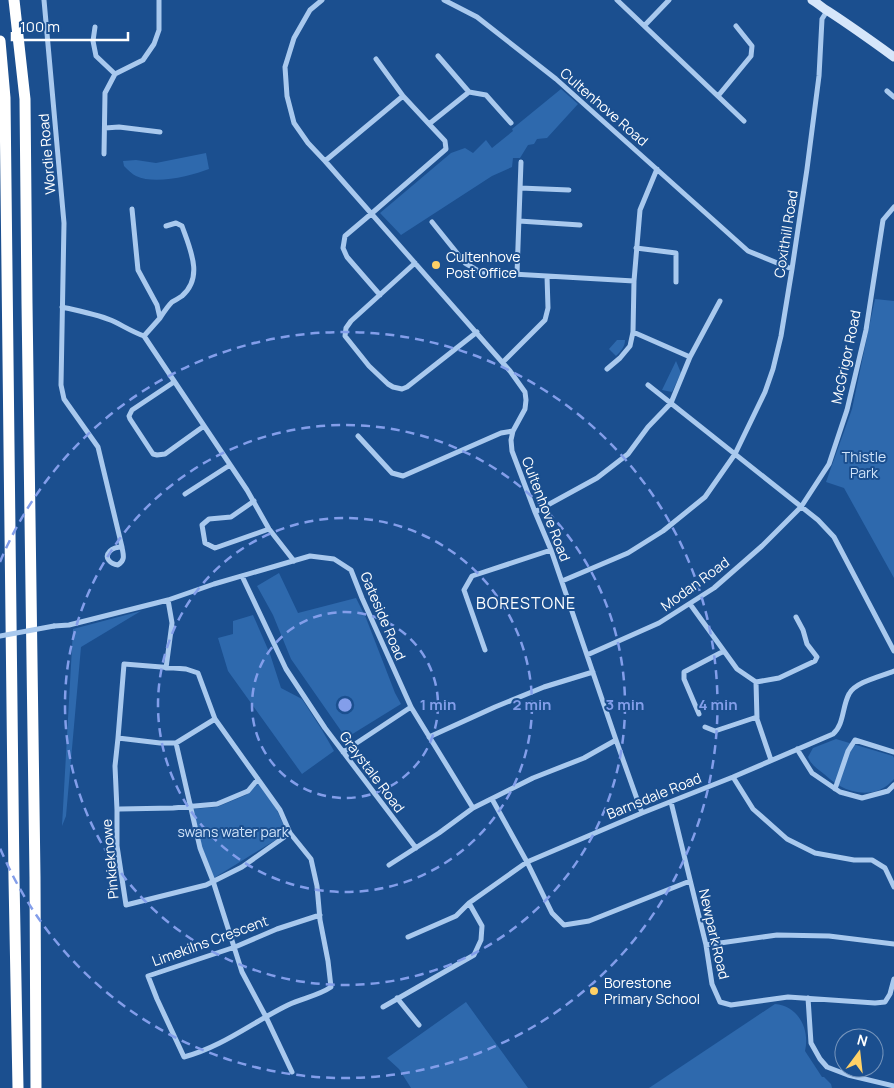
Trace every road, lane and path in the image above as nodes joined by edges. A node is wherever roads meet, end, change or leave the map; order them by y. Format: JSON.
{"nodes":[{"id":1,"x":14,"y":0,"type":"edge"},
{"id":2,"x":44,"y":0,"type":"edge"},
{"id":3,"x":159,"y":0,"type":"edge"},
{"id":4,"x":322,"y":0,"type":"edge"},
{"id":5,"x":444,"y":0,"type":"edge"},
{"id":6,"x":617,"y":0,"type":"edge"},
{"id":7,"x":668,"y":0,"type":"edge"},
{"id":8,"x":812,"y":0,"type":"edge"},
{"id":9,"x":827,"y":11,"type":"junction"},
{"id":10,"x":645,"y":25,"type":"junction"},
{"id":11,"x":736,"y":26,"type":"dead end"},
{"id":12,"x":95,"y":27,"type":"dead end"},
{"id":13,"x":0,"y":41,"type":"edge"},
{"id":14,"x":438,"y":56,"type":"dead end"},
{"id":15,"x":894,"y":57,"type":"edge"},
{"id":16,"x":376,"y":59,"type":"dead end"},
{"id":17,"x":115,"y":74,"type":"junction"},
{"id":18,"x":886,"y":91,"type":"dead end"},
{"id":19,"x":469,"y":92,"type":"junction"},
{"id":20,"x":403,"y":96,"type":"junction"},
{"id":21,"x":718,"y":96,"type":"junction"},
{"id":22,"x":894,"y":96,"type":"edge"},
{"id":23,"x":744,"y":121,"type":"dead end"},
{"id":24,"x":511,"y":123,"type":"dead end"},
{"id":25,"x":429,"y":124,"type":"junction"},
{"id":26,"x":105,"y":128,"type":"junction"},
{"id":27,"x":160,"y":132,"type":"dead end"},
{"id":28,"x":104,"y":154,"type":"dead end"},
{"id":29,"x":325,"y":161,"type":"junction"},
{"id":30,"x":521,"y":162,"type":"dead end"},
{"id":31,"x":657,"y":169,"type":"junction"},
{"id":32,"x":520,"y":188,"type":"junction"},
{"id":33,"x":569,"y":190,"type":"dead end"},
{"id":34,"x":894,"y":207,"type":"edge"},
{"id":35,"x":132,"y":209,"type":"dead end"},
{"id":36,"x":371,"y":214,"type":"junction"},
{"id":37,"x":432,"y":222,"type":"dead end"},
{"id":38,"x":518,"y":222,"type":"junction"},
{"id":39,"x":580,"y":225,"type":"dead end"},
{"id":40,"x":166,"y":226,"type":"dead end"},
{"id":41,"x":636,"y":248,"type":"junction"},
{"id":42,"x":415,"y":263,"type":"junction"},
{"id":43,"x":792,"y":269,"type":"junction"},
{"id":44,"x":517,"y":274,"type":"junction"},
{"id":45,"x":547,"y":276,"type":"junction"},
{"id":46,"x":634,"y":281,"type":"junction"},
{"id":47,"x":676,"y":282,"type":"dead end"},
{"id":48,"x":380,"y":295,"type":"junction"},
{"id":49,"x":720,"y":301,"type":"dead end"},
{"id":50,"x":62,"y":307,"type":"junction"},
{"id":51,"x":160,"y":318,"type":"junction"},
{"id":52,"x":477,"y":332,"type":"junction"},
{"id":53,"x":633,"y":332,"type":"junction"},
{"id":54,"x":144,"y":336,"type":"junction"},
{"id":55,"x":690,"y":357,"type":"junction"},
{"id":56,"x":502,"y":362,"type":"junction"},
{"id":57,"x":607,"y":369,"type":"dead end"},
{"id":58,"x":174,"y":382,"type":"junction"},
{"id":59,"x":648,"y":385,"type":"dead end"},
{"id":60,"x":671,"y":403,"type":"junction"},
{"id":61,"x":204,"y":426,"type":"junction"},
{"id":62,"x":513,"y":431,"type":"junction"},
{"id":63,"x":358,"y":436,"type":"dead end"},
{"id":64,"x":735,"y":454,"type":"junction"},
{"id":65,"x":230,"y":465,"type":"junction"},
{"id":66,"x":185,"y":494,"type":"dead end"},
{"id":67,"x":254,"y":501,"type":"junction"},
{"id":68,"x":801,"y":507,"type":"junction"},
{"id":69,"x":535,"y":512,"type":"junction"},
{"id":70,"x":269,"y":529,"type":"junction"},
{"id":71,"x":122,"y":546,"type":"dead end"},
{"id":72,"x":551,"y":550,"type":"junction"},
{"id":73,"x":294,"y":561,"type":"junction"},
{"id":74,"x":242,"y":576,"type":"junction"},
{"id":75,"x":562,"y":581,"type":"junction"},
{"id":76,"x":168,"y":600,"type":"junction"},
{"id":77,"x":690,"y":604,"type":"junction"},
{"id":78,"x":796,"y":617,"type":"dead end"},
{"id":79,"x":0,"y":636,"type":"edge"},
{"id":80,"x":485,"y":650,"type":"dead end"},
{"id":81,"x":724,"y":650,"type":"junction"},
{"id":82,"x":894,"y":651,"type":"edge"},
{"id":83,"x":587,"y":655,"type":"junction"},
{"id":84,"x":166,"y":668,"type":"junction"},
{"id":85,"x":894,"y":671,"type":"edge"},
{"id":86,"x":593,"y":672,"type":"junction"},
{"id":87,"x":756,"y":682,"type":"junction"},
{"id":88,"x":411,"y":707,"type":"junction"},
{"id":89,"x":699,"y":714,"type":"dead end"},
{"id":90,"x":757,"y":717,"type":"junction"},
{"id":91,"x":215,"y":719,"type":"junction"},
{"id":92,"x":705,"y":727,"type":"dead end"},
{"id":93,"x":429,"y":737,"type":"junction"},
{"id":94,"x":118,"y":738,"type":"junction"},
{"id":95,"x":616,"y":740,"type":"junction"},
{"id":96,"x":176,"y":743,"type":"junction"},
{"id":97,"x":797,"y":749,"type":"junction"},
{"id":98,"x":343,"y":752,"type":"junction"},
{"id":99,"x":894,"y":752,"type":"edge"},
{"id":100,"x":771,"y":760,"type":"junction"},
{"id":101,"x":733,"y":777,"type":"junction"},
{"id":102,"x":258,"y":779,"type":"junction"},
{"id":103,"x":894,"y":785,"type":"edge"},
{"id":104,"x":835,"y":789,"type":"junction"},
{"id":105,"x":492,"y":799,"type":"junction"},
{"id":106,"x":671,"y":802,"type":"junction"},
{"id":107,"x":190,"y":807,"type":"junction"},
{"id":108,"x":473,"y":808,"type":"junction"},
{"id":109,"x":117,"y":810,"type":"junction"},
{"id":110,"x":642,"y":813,"type":"junction"},
{"id":111,"x":290,"y":833,"type":"junction"},
{"id":112,"x":416,"y":848,"type":"junction"},
{"id":113,"x":527,"y":862,"type":"junction"},
{"id":114,"x":389,"y":865,"type":"dead end"},
{"id":115,"x":214,"y":881,"type":"junction"},
{"id":116,"x":690,"y":881,"type":"junction"},
{"id":117,"x":894,"y":887,"type":"edge"},
{"id":118,"x":469,"y":903,"type":"junction"},
{"id":119,"x":320,"y":915,"type":"junction"},
{"id":120,"x":408,"y":937,"type":"dead end"},
{"id":121,"x":894,"y":944,"type":"edge"},
{"id":122,"x":706,"y":945,"type":"junction"},
{"id":123,"x":235,"y":947,"type":"junction"},
{"id":124,"x":894,"y":979,"type":"edge"},
{"id":125,"x":397,"y":998,"type":"junction"},
{"id":126,"x":808,"y":998,"type":"junction"},
{"id":127,"x":383,"y":1007,"type":"dead end"},
{"id":128,"x":266,"y":1017,"type":"junction"},
{"id":129,"x":419,"y":1025,"type":"dead end"},
{"id":130,"x":292,"y":1072,"type":"dead end"},
{"id":131,"x":894,"y":1086,"type":"edge"},
{"id":132,"x":18,"y":1088,"type":"edge"},
{"id":133,"x":36,"y":1088,"type":"edge"}],
"edges":[{"from":1,"to":133,"type":"highway"},
{"from":2,"to":50,"type":"street","name":"Wordie Road"},
{"from":3,"to":17,"type":"street"},
{"from":4,"to":29,"type":"street","name":"Cultenhove Road"},
{"from":5,"to":31,"type":"street","name":"Cultenhove Road"},
{"from":6,"to":10,"type":"street"},
{"from":7,"to":10,"type":"street"},
{"from":8,"to":9,"type":"street"},
{"from":9,"to":15,"type":"street"},
{"from":9,"to":43,"type":"street","name":"Coxithill Road"},
{"from":10,"to":21,"type":"street"},
{"from":11,"to":21,"type":"street"},
{"from":12,"to":17,"type":"street"},
{"from":13,"to":132,"type":"highway"},
{"from":14,"to":19,"type":"street"},
{"from":16,"to":20,"type":"street"},
{"from":17,"to":26,"type":"street"},
{"from":18,"to":22,"type":"street"},
{"from":19,"to":24,"type":"street"},
{"from":19,"to":25,"type":"street"},
{"from":20,"to":25,"type":"street"},
{"from":20,"to":29,"type":"street"},
{"from":21,"to":23,"type":"street"},
{"from":25,"to":36,"type":"street"},
{"from":26,"to":27,"type":"street"},
{"from":26,"to":28,"type":"street"},
{"from":29,"to":36,"type":"street","name":"Cultenhove Road"},
{"from":30,"to":32,"type":"street"},
{"from":31,"to":41,"type":"street"},
{"from":31,"to":43,"type":"street","name":"Cultenhove Road"},
{"from":32,"to":33,"type":"street"},
{"from":32,"to":38,"type":"street"},
{"from":34,"to":68,"type":"street","name":"McGrigor Road"},
{"from":35,"to":51,"type":"street"},
{"from":36,"to":42,"type":"street","name":"Cultenhove Road"},
{"from":36,"to":48,"type":"street"},
{"from":37,"to":44,"type":"street"},
{"from":38,"to":39,"type":"street"},
{"from":38,"to":44,"type":"street"},
{"from":40,"to":51,"type":"street"},
{"from":41,"to":46,"type":"street"},
{"from":41,"to":47,"type":"street"},
{"from":42,"to":48,"type":"street"},
{"from":42,"to":52,"type":"street","name":"Cultenhove Road"},
{"from":43,"to":64,"type":"street","name":"Coxithill Road"},
{"from":44,"to":45,"type":"street"},
{"from":45,"to":46,"type":"street"},
{"from":45,"to":56,"type":"street"},
{"from":46,"to":53,"type":"street"},
{"from":48,"to":52,"type":"street"},
{"from":49,"to":55,"type":"street"},
{"from":50,"to":54,"type":"street"},
{"from":50,"to":71,"type":"street","name":"Wordie Road"},
{"from":51,"to":54,"type":"street"},
{"from":52,"to":56,"type":"street","name":"Cultenhove Road"},
{"from":53,"to":55,"type":"street"},
{"from":53,"to":57,"type":"street"},
{"from":54,"to":58,"type":"street"},
{"from":55,"to":60,"type":"street"},
{"from":56,"to":62,"type":"street","name":"Cultenhove Road"},
{"from":58,"to":61,"type":"street"},
{"from":58,"to":61,"type":"street"},
{"from":59,"to":60,"type":"street"},
{"from":60,"to":64,"type":"street"},
{"from":60,"to":69,"type":"street"},
{"from":61,"to":65,"type":"street"},
{"from":62,"to":63,"type":"street"},
{"from":62,"to":69,"type":"street","name":"Cultenhove Road"},
{"from":64,"to":68,"type":"street"},
{"from":64,"to":75,"type":"street","name":"Coxithill Road"},
{"from":65,"to":66,"type":"street"},
{"from":65,"to":67,"type":"street"},
{"from":67,"to":70,"type":"street"},
{"from":67,"to":70,"type":"street"},
{"from":68,"to":77,"type":"street","name":"Modan Road"},
{"from":68,"to":82,"type":"street"},
{"from":69,"to":72,"type":"street","name":"Cultenhove Road"},
{"from":70,"to":73,"type":"street"},
{"from":72,"to":75,"type":"street","name":"Cultenhove Road"},
{"from":72,"to":80,"type":"street"},
{"from":73,"to":74,"type":"street","name":"Gateside Road"},
{"from":73,"to":88,"type":"street","name":"Gateside Road"},
{"from":74,"to":76,"type":"street","name":"Gateside Road"},
{"from":74,"to":98,"type":"street","name":"Graystale Road"},
{"from":75,"to":83,"type":"street","name":"Cultenhove Road"},
{"from":76,"to":79,"type":"street","name":"Gateside Road","bridge":true},
{"from":76,"to":84,"type":"street"},
{"from":77,"to":81,"type":"street"},
{"from":77,"to":83,"type":"street","name":"Modan Road"},
{"from":78,"to":87,"type":"street"},
{"from":81,"to":87,"type":"street"},
{"from":81,"to":89,"type":"street"},
{"from":83,"to":86,"type":"street","name":"Cultenhove Road"},
{"from":84,"to":91,"type":"street"},
{"from":84,"to":94,"type":"street"},
{"from":85,"to":97,"type":"street","name":"Barnsdale Road"},
{"from":86,"to":93,"type":"street"},
{"from":86,"to":95,"type":"street","name":"Cultenhove Road"},
{"from":87,"to":90,"type":"street"},
{"from":88,"to":93,"type":"street","name":"Gateside Road"},
{"from":88,"to":98,"type":"street"},
{"from":90,"to":92,"type":"street"},
{"from":90,"to":100,"type":"street"},
{"from":91,"to":96,"type":"street"},
{"from":91,"to":102,"type":"street"},
{"from":93,"to":108,"type":"street","name":"Gateside Road"},
{"from":94,"to":96,"type":"street"},
{"from":94,"to":109,"type":"street"},
{"from":95,"to":105,"type":"street"},
{"from":95,"to":110,"type":"street","name":"Cultenhove Road"},
{"from":96,"to":107,"type":"street"},
{"from":97,"to":100,"type":"street","name":"Barnsdale Road"},
{"from":97,"to":104,"type":"street"},
{"from":98,"to":112,"type":"street","name":"Graystale Road"},
{"from":99,"to":104,"type":"street"},
{"from":100,"to":101,"type":"street","name":"Barnsdale Road"},
{"from":101,"to":106,"type":"street","name":"Barnsdale Road"},
{"from":101,"to":117,"type":"street"},
{"from":102,"to":107,"type":"street","name":"Pinkieknowe"},
{"from":102,"to":111,"type":"street"},
{"from":103,"to":104,"type":"street"},
{"from":105,"to":108,"type":"street"},
{"from":105,"to":113,"type":"street"},
{"from":106,"to":110,"type":"street","name":"Barnsdale Road"},
{"from":106,"to":116,"type":"street","name":"Newpark Road"},
{"from":107,"to":109,"type":"street","name":"Pinkieknowe"},
{"from":107,"to":115,"type":"street"},
{"from":108,"to":112,"type":"street"},
{"from":109,"to":115,"type":"street","name":"Pinkieknowe"},
{"from":110,"to":113,"type":"street","name":"Barnsdale Road"},
{"from":111,"to":115,"type":"street","name":"Pinkieknowe"},
{"from":111,"to":119,"type":"street"},
{"from":112,"to":114,"type":"street"},
{"from":113,"to":116,"type":"street"},
{"from":113,"to":118,"type":"street","name":"Barnsdale Road"},
{"from":115,"to":123,"type":"street"},
{"from":116,"to":122,"type":"street","name":"Newpark Road"},
{"from":118,"to":120,"type":"street","name":"Barnsdale Road"},
{"from":118,"to":125,"type":"street"},
{"from":119,"to":123,"type":"street","name":"Limekilns Crescent"},
{"from":119,"to":128,"type":"street","name":"Limekilns Crescent"},
{"from":121,"to":122,"type":"street"},
{"from":122,"to":126,"type":"street","name":"Newpark Road"},
{"from":123,"to":128,"type":"street"},
{"from":123,"to":128,"type":"street","name":"Limekilns Crescent"},
{"from":124,"to":126,"type":"street","name":"Newpark Road"},
{"from":125,"to":127,"type":"street"},
{"from":125,"to":129,"type":"street"},
{"from":126,"to":131,"type":"street"},
{"from":128,"to":130,"type":"street"}]}
